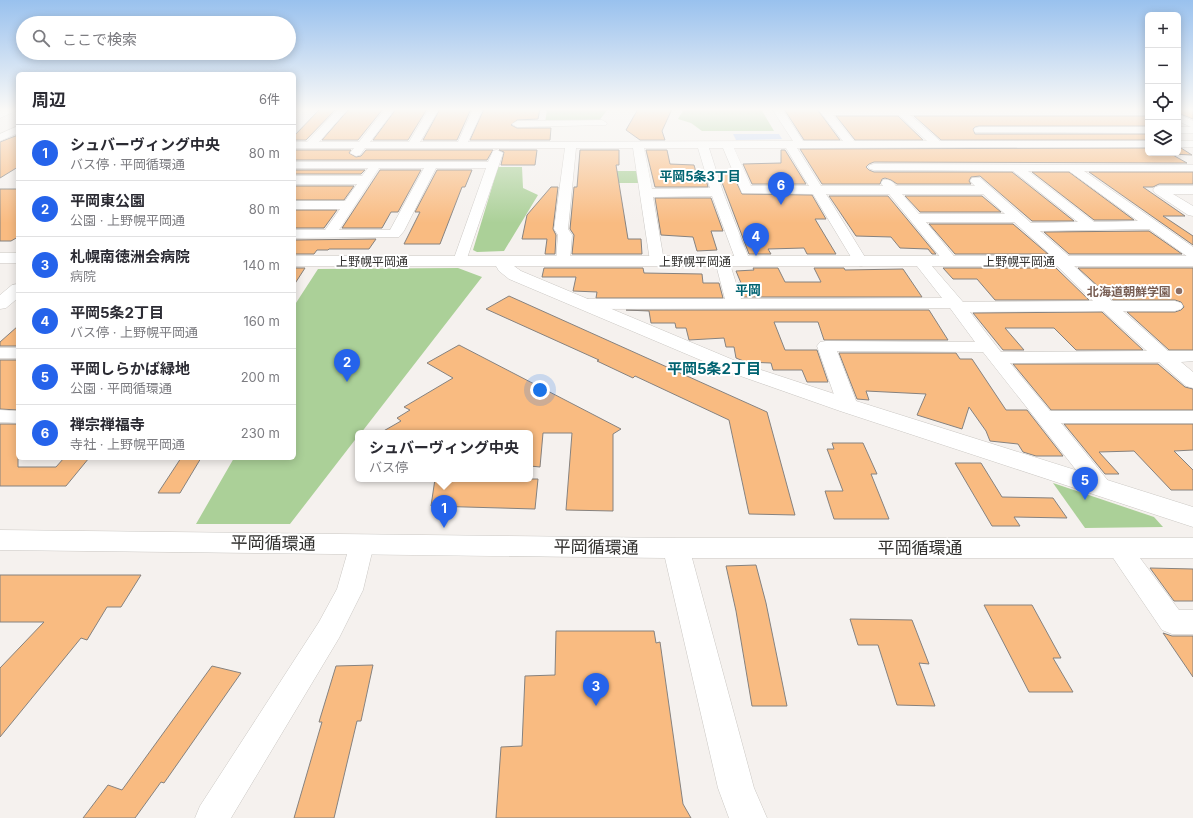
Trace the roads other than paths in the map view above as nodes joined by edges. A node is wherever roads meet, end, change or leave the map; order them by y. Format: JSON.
{"nodes":[{"id":1,"x":361,"y":147,"type":"edge"},
{"id":2,"x":498,"y":147,"type":"edge"},
{"id":3,"x":570,"y":147,"type":"edge"},
{"id":4,"x":639,"y":147,"type":"edge"},
{"id":5,"x":703,"y":147,"type":"edge"},
{"id":6,"x":729,"y":147,"type":"edge"},
{"id":7,"x":796,"y":147,"type":"edge"},
{"id":8,"x":856,"y":147,"type":"edge"},
{"id":9,"x":296,"y":165,"type":"edge"},
{"id":10,"x":348,"y":165,"type":"junction"},
{"id":11,"x":376,"y":165,"type":"junction"},
{"id":12,"x":432,"y":165,"type":"junction"},
{"id":13,"x":493,"y":165,"type":"junction"},
{"id":14,"x":874,"y":167,"type":"junction"},
{"id":15,"x":961,"y":167,"type":"junction"},
{"id":16,"x":1017,"y":168,"type":"junction"},
{"id":17,"x":1072,"y":168,"type":"junction"},
{"id":18,"x":1193,"y":168,"type":"edge"},
{"id":19,"x":296,"y":180,"type":"edge"},
{"id":20,"x":365,"y":180,"type":"junction"},
{"id":21,"x":892,"y":189,"type":"junction"},
{"id":22,"x":817,"y":190,"type":"junction"},
{"id":23,"x":986,"y":190,"type":"junction"},
{"id":24,"x":1193,"y":190,"type":"edge"},
{"id":25,"x":717,"y":192,"type":"junction"},
{"id":26,"x":646,"y":193,"type":"junction"},
{"id":27,"x":296,"y":205,"type":"edge"},
{"id":28,"x":348,"y":205,"type":"junction"},
{"id":29,"x":1193,"y":212,"type":"edge"},
{"id":30,"x":915,"y":218,"type":"junction"},
{"id":31,"x":1022,"y":222,"type":"junction"},
{"id":32,"x":1153,"y":225,"type":"junction"},
{"id":33,"x":1091,"y":226,"type":"junction"},
{"id":34,"x":296,"y":234,"type":"edge"},
{"id":35,"x":329,"y":234,"type":"junction"},
{"id":36,"x":1193,"y":254,"type":"edge"},
{"id":37,"x":0,"y":258,"type":"edge"},
{"id":38,"x":16,"y":258,"type":"edge"},
{"id":39,"x":657,"y":260,"type":"junction"},
{"id":40,"x":296,"y":261,"type":"edge"},
{"id":41,"x":460,"y":261,"type":"junction"},
{"id":42,"x":503,"y":261,"type":"junction"},
{"id":43,"x":563,"y":261,"type":"junction"},
{"id":44,"x":722,"y":261,"type":"junction"},
{"id":45,"x":743,"y":261,"type":"junction"},
{"id":46,"x":950,"y":261,"type":"junction"},
{"id":47,"x":1063,"y":261,"type":"junction"},
{"id":48,"x":1193,"y":261,"type":"edge"},
{"id":49,"x":861,"y":262,"type":"junction"},
{"id":50,"x":920,"y":262,"type":"junction"},
{"id":51,"x":16,"y":292,"type":"edge"},
{"id":52,"x":734,"y":303,"type":"junction"},
{"id":53,"x":0,"y":304,"type":"edge"},
{"id":54,"x":583,"y":304,"type":"junction"},
{"id":55,"x":957,"y":305,"type":"junction"},
{"id":56,"x":1107,"y":306,"type":"junction"},
{"id":57,"x":1175,"y":306,"type":"dead end"},
{"id":58,"x":992,"y":352,"type":"junction"},
{"id":59,"x":0,"y":353,"type":"edge"},
{"id":60,"x":16,"y":353,"type":"edge"},
{"id":61,"x":1164,"y":356,"type":"junction"},
{"id":62,"x":1193,"y":356,"type":"edge"},
{"id":63,"x":1193,"y":382,"type":"edge"},
{"id":64,"x":848,"y":406,"type":"junction"},
{"id":65,"x":0,"y":416,"type":"edge"},
{"id":66,"x":16,"y":417,"type":"edge"},
{"id":67,"x":1044,"y":417,"type":"junction"},
{"id":68,"x":1193,"y":418,"type":"edge"},
{"id":69,"x":1103,"y":488,"type":"junction"},
{"id":70,"x":1193,"y":517,"type":"edge"},
{"id":71,"x":0,"y":540,"type":"edge"},
{"id":72,"x":362,"y":544,"type":"junction"},
{"id":73,"x":676,"y":548,"type":"junction"},
{"id":74,"x":1193,"y":548,"type":"edge"},
{"id":75,"x":1119,"y":549,"type":"junction"},
{"id":76,"x":1193,"y":622,"type":"edge"},
{"id":77,"x":212,"y":818,"type":"edge"},
{"id":78,"x":748,"y":818,"type":"edge"}],
"edges":[{"from":1,"to":10,"type":"street"},
{"from":2,"to":13,"type":"street"},
{"from":3,"to":43,"type":"street"},
{"from":4,"to":26,"type":"street"},
{"from":5,"to":25,"type":"street"},
{"from":6,"to":22,"type":"street"},
{"from":7,"to":22,"type":"street"},
{"from":8,"to":14,"type":"street"},
{"from":9,"to":10,"type":"street"},
{"from":10,"to":11,"type":"street"},
{"from":11,"to":12,"type":"street"},
{"from":11,"to":20,"type":"street"},
{"from":12,"to":13,"type":"street"},
{"from":12,"to":35,"type":"street"},
{"from":13,"to":41,"type":"street"},
{"from":14,"to":15,"type":"street"},
{"from":14,"to":21,"type":"street"},
{"from":15,"to":16,"type":"street"},
{"from":15,"to":23,"type":"street"},
{"from":16,"to":17,"type":"street"},
{"from":16,"to":33,"type":"street"},
{"from":17,"to":18,"type":"street"},
{"from":17,"to":32,"type":"street"},
{"from":19,"to":20,"type":"street"},
{"from":20,"to":28,"type":"street"},
{"from":21,"to":22,"type":"street"},
{"from":21,"to":23,"type":"street"},
{"from":21,"to":30,"type":"street"},
{"from":22,"to":49,"type":"street"},
{"from":23,"to":31,"type":"street"},
{"from":24,"to":29,"type":"street"},
{"from":25,"to":26,"type":"street"},
{"from":25,"to":45,"type":"street"},
{"from":26,"to":39,"type":"street"},
{"from":27,"to":28,"type":"street"},
{"from":28,"to":35,"type":"street"},
{"from":30,"to":31,"type":"street"},
{"from":30,"to":46,"type":"street"},
{"from":31,"to":33,"type":"street"},
{"from":31,"to":47,"type":"street"},
{"from":32,"to":33,"type":"street"},
{"from":32,"to":36,"type":"street"},
{"from":34,"to":35,"type":"street"},
{"from":37,"to":38,"type":"street"},
{"from":39,"to":43,"type":"street","name":"上野幌平岡通"},
{"from":39,"to":44,"type":"street","name":"上野幌平岡通"},
{"from":40,"to":41,"type":"street","name":"上野幌平岡通"},
{"from":41,"to":42,"type":"street","name":"上野幌平岡通"},
{"from":42,"to":43,"type":"street","name":"上野幌平岡通"},
{"from":42,"to":54,"type":"street"},
{"from":44,"to":45,"type":"street","name":"上野幌平岡通"},
{"from":44,"to":52,"type":"street"},
{"from":45,"to":49,"type":"street","name":"上野幌平岡通"},
{"from":46,"to":47,"type":"street","name":"上野幌平岡通"},
{"from":46,"to":50,"type":"street","name":"上野幌平岡通"},
{"from":47,"to":48,"type":"street","name":"上野幌平岡通"},
{"from":47,"to":56,"type":"street"},
{"from":49,"to":50,"type":"street","name":"上野幌平岡通"},
{"from":50,"to":55,"type":"street"},
{"from":51,"to":53,"type":"street"},
{"from":52,"to":54,"type":"street"},
{"from":52,"to":55,"type":"street"},
{"from":54,"to":64,"type":"street"},
{"from":55,"to":56,"type":"street"},
{"from":55,"to":58,"type":"street"},
{"from":56,"to":57,"type":"street"},
{"from":56,"to":61,"type":"street"},
{"from":58,"to":61,"type":"street"},
{"from":58,"to":64,"type":"street"},
{"from":58,"to":67,"type":"street"},
{"from":59,"to":60,"type":"street"},
{"from":61,"to":62,"type":"street"},
{"from":61,"to":63,"type":"street"},
{"from":64,"to":69,"type":"street"},
{"from":65,"to":66,"type":"street"},
{"from":67,"to":68,"type":"street"},
{"from":67,"to":69,"type":"street"},
{"from":69,"to":70,"type":"street"},
{"from":71,"to":72,"type":"street","name":"平岡循環通"},
{"from":72,"to":73,"type":"street","name":"平岡循環通"},
{"from":72,"to":77,"type":"street"},
{"from":73,"to":75,"type":"street","name":"平岡循環通"},
{"from":73,"to":78,"type":"street"},
{"from":74,"to":75,"type":"street","name":"平岡循環通"},
{"from":75,"to":76,"type":"street"}]}
